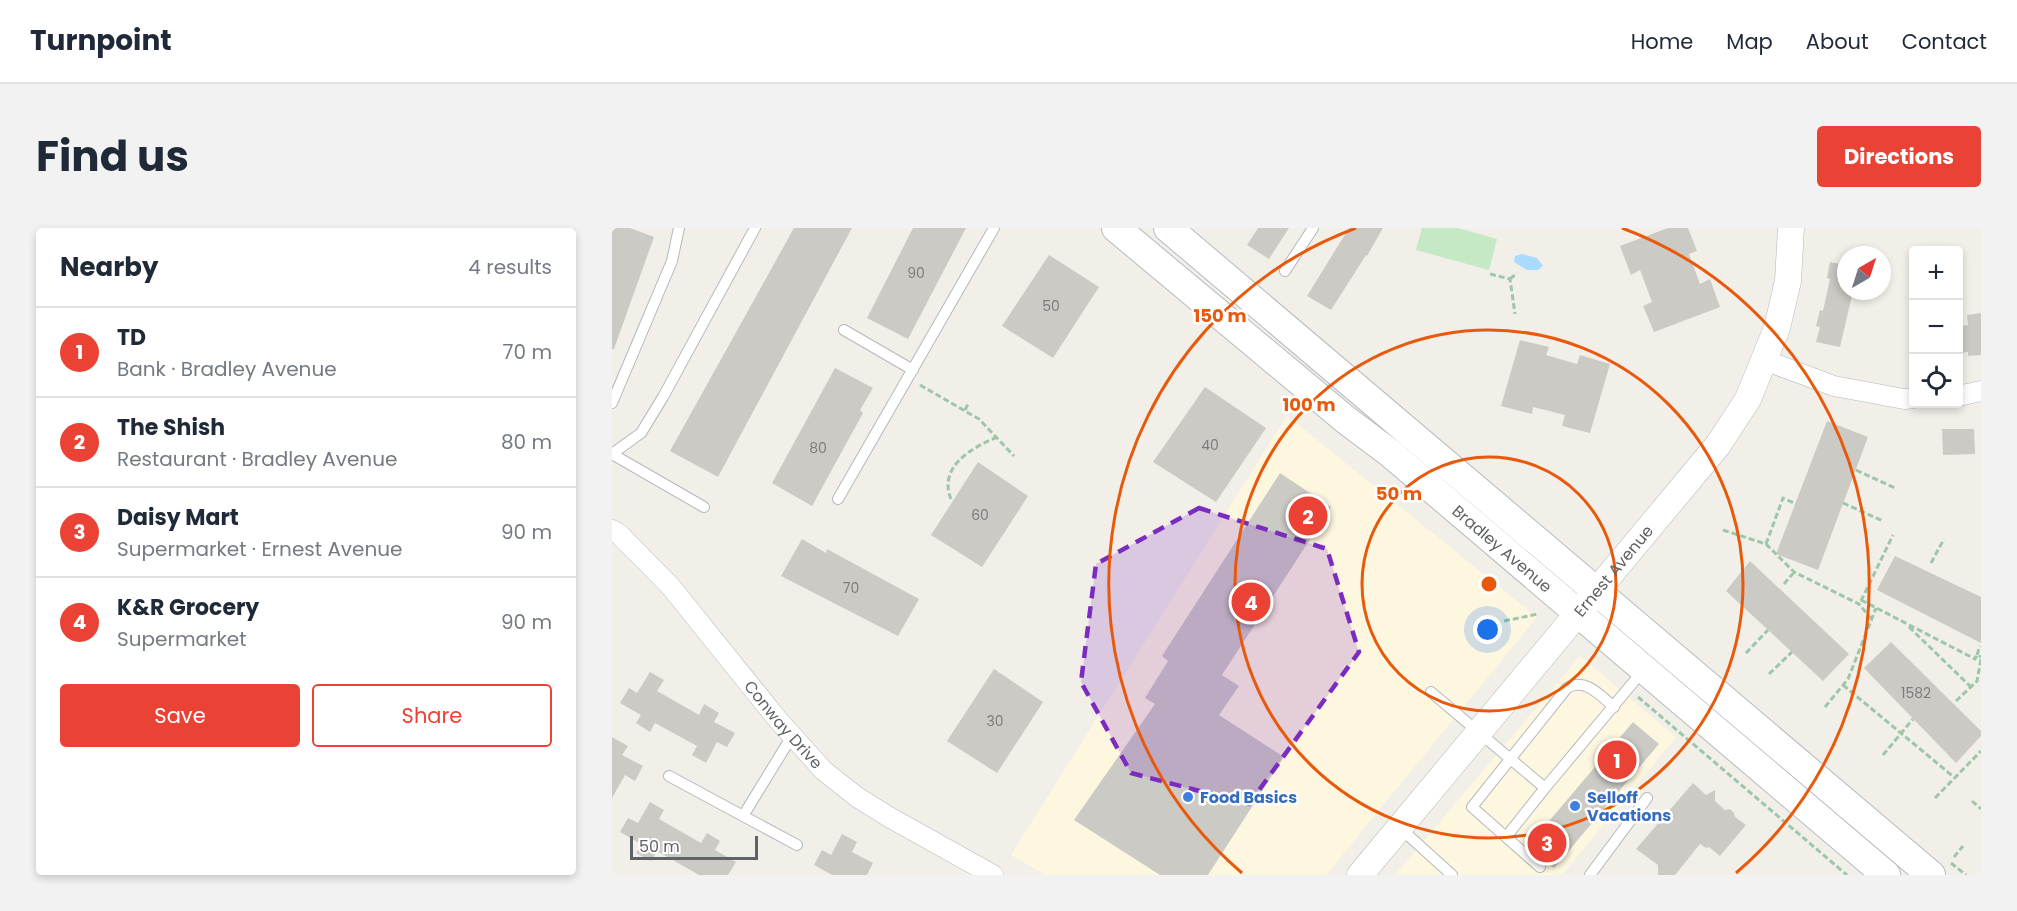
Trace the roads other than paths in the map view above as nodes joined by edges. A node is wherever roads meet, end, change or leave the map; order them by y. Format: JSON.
{"nodes":[{"id":1,"x":679,"y":228,"type":"edge"},
{"id":2,"x":755,"y":228,"type":"edge"},
{"id":3,"x":994,"y":228,"type":"edge"},
{"id":4,"x":1116,"y":228,"type":"edge"},
{"id":5,"x":1168,"y":228,"type":"edge"},
{"id":6,"x":1313,"y":228,"type":"edge"},
{"id":7,"x":1791,"y":228,"type":"edge"},
{"id":8,"x":1285,"y":272,"type":"dead end"},
{"id":9,"x":844,"y":330,"type":"dead end"},
{"id":10,"x":1764,"y":360,"type":"junction"},
{"id":11,"x":910,"y":374,"type":"junction"},
{"id":12,"x":1981,"y":391,"type":"edge"},
{"id":13,"x":1963,"y":395,"type":"edge"},
{"id":14,"x":1909,"y":399,"type":"edge"},
{"id":15,"x":612,"y":403,"type":"edge"},
{"id":16,"x":612,"y":454,"type":"edge"},
{"id":17,"x":838,"y":499,"type":"dead end"},
{"id":18,"x":704,"y":507,"type":"dead end"},
{"id":19,"x":612,"y":530,"type":"edge"},
{"id":20,"x":1596,"y":591,"type":"junction"},
{"id":21,"x":1578,"y":612,"type":"junction"},
{"id":22,"x":1636,"y":679,"type":"dead end"},
{"id":23,"x":1431,"y":692,"type":"dead end"},
{"id":24,"x":1614,"y":706,"type":"junction"},
{"id":25,"x":1478,"y":732,"type":"junction"},
{"id":26,"x":792,"y":736,"type":"junction"},
{"id":27,"x":1510,"y":759,"type":"junction"},
{"id":28,"x":669,"y":776,"type":"dead end"},
{"id":29,"x":1545,"y":788,"type":"junction"},
{"id":30,"x":1647,"y":798,"type":"dead end"},
{"id":31,"x":743,"y":816,"type":"junction"},
{"id":32,"x":1399,"y":827,"type":"junction"},
{"id":33,"x":1506,"y":837,"type":"junction"},
{"id":34,"x":797,"y":845,"type":"dead end"},
{"id":35,"x":1540,"y":867,"type":"dead end"},
{"id":36,"x":987,"y":874,"type":"edge"},
{"id":37,"x":1359,"y":875,"type":"edge"},
{"id":38,"x":1452,"y":875,"type":"edge"},
{"id":39,"x":1590,"y":875,"type":"edge"},
{"id":40,"x":1886,"y":875,"type":"edge"},
{"id":41,"x":1931,"y":875,"type":"edge"}],
"edges":[{"from":1,"to":15,"type":"lane"},
{"from":2,"to":16,"type":"lane"},
{"from":3,"to":11,"type":"lane"},
{"from":4,"to":21,"type":"main road","name":"Bradley Avenue"},
{"from":5,"to":20,"type":"main road","name":"Bradley Avenue"},
{"from":6,"to":8,"type":"lane"},
{"from":7,"to":10,"type":"street","name":"Ernest Avenue"},
{"from":9,"to":11,"type":"lane"},
{"from":10,"to":14,"type":"street"},
{"from":10,"to":20,"type":"street","name":"Ernest Avenue"},
{"from":11,"to":17,"type":"lane"},
{"from":12,"to":13,"type":"street"},
{"from":16,"to":18,"type":"lane"},
{"from":19,"to":26,"type":"street","name":"Conway Drive"},
{"from":20,"to":21,"type":"street","name":"Ernest Avenue"},
{"from":20,"to":41,"type":"main road","name":"Bradley Avenue"},
{"from":21,"to":25,"type":"street","name":"Ernest Avenue"},
{"from":21,"to":40,"type":"main road","name":"Bradley Avenue"},
{"from":22,"to":24,"type":"lane"},
{"from":23,"to":25,"type":"lane"},
{"from":24,"to":27,"type":"lane"},
{"from":24,"to":29,"type":"lane"},
{"from":25,"to":27,"type":"lane"},
{"from":25,"to":32,"type":"street","name":"Ernest Avenue"},
{"from":26,"to":31,"type":"lane"},
{"from":26,"to":36,"type":"street","name":"Conway Drive"},
{"from":27,"to":29,"type":"lane"},
{"from":27,"to":33,"type":"lane"},
{"from":28,"to":31,"type":"lane"},
{"from":29,"to":33,"type":"lane"},
{"from":30,"to":39,"type":"lane"},
{"from":31,"to":34,"type":"lane"},
{"from":32,"to":37,"type":"street","name":"Ernest Avenue"},
{"from":32,"to":38,"type":"lane"},
{"from":33,"to":35,"type":"lane"}]}
